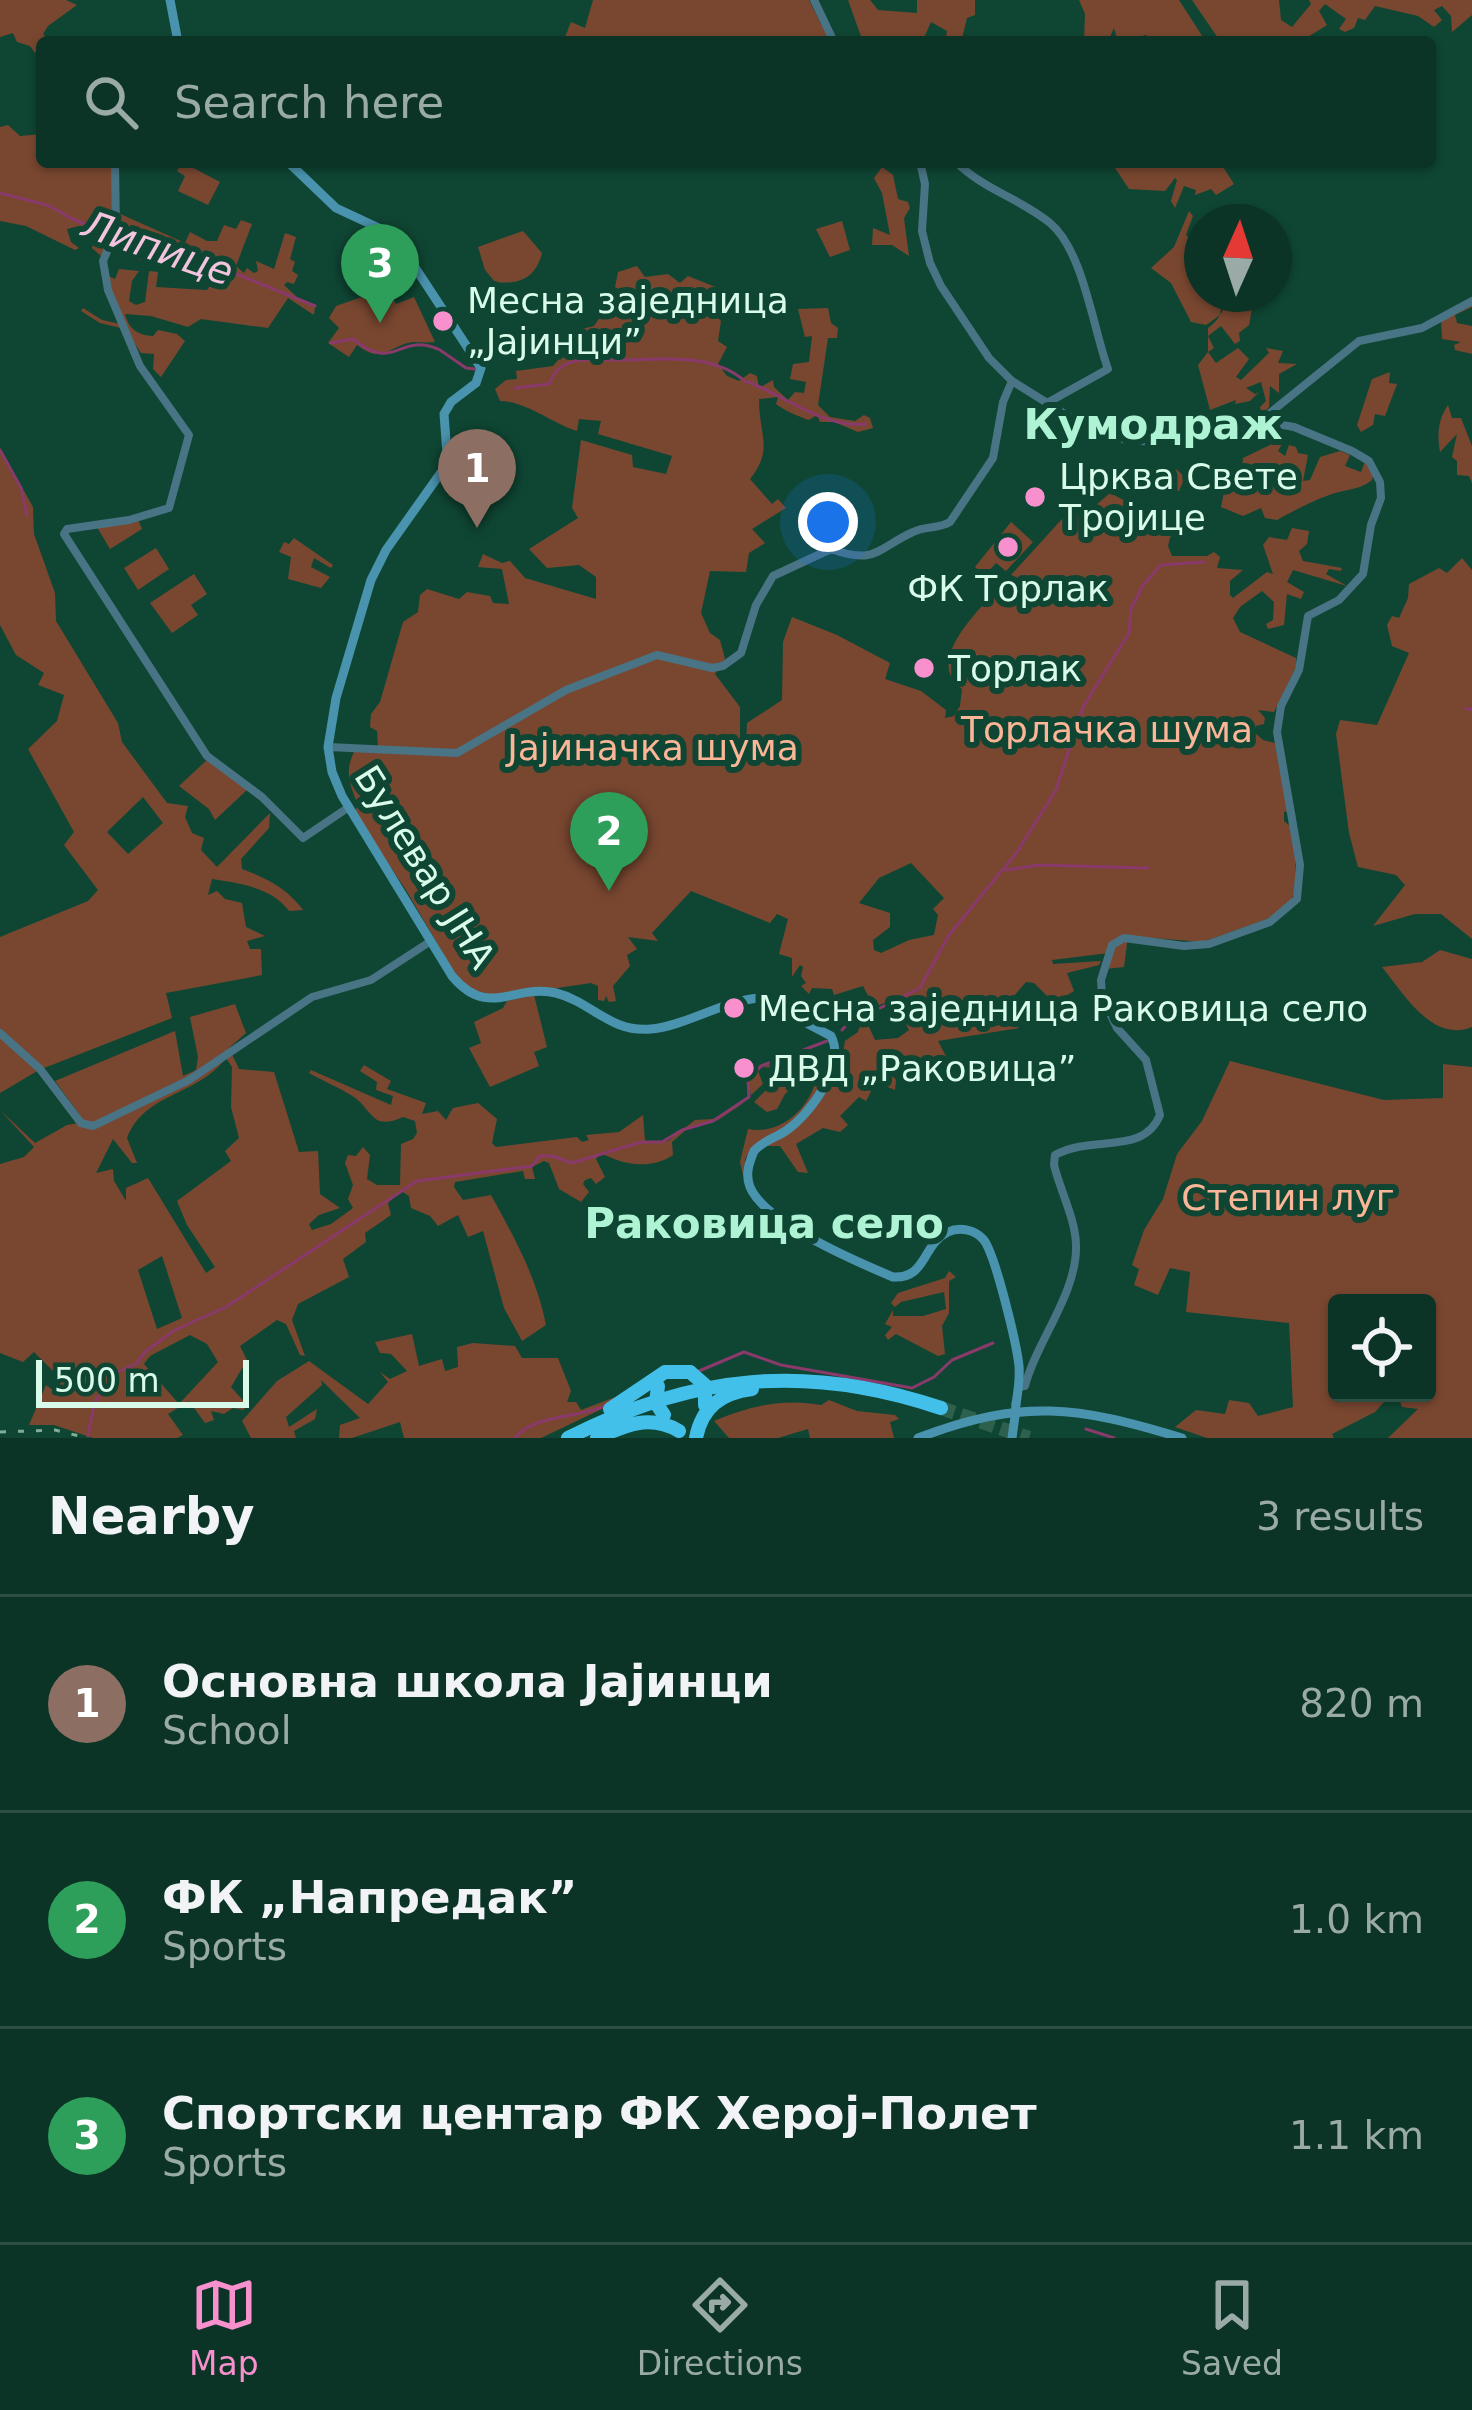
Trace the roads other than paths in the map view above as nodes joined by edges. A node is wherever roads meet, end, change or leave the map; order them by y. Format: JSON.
{"nodes":[{"id":1,"x":170,"y":0,"type":"edge"},
{"id":2,"x":814,"y":0,"type":"edge"},
{"id":3,"x":177,"y":36,"type":"edge"},
{"id":4,"x":831,"y":36,"type":"edge"},
{"id":5,"x":115,"y":168,"type":"edge"},
{"id":6,"x":294,"y":168,"type":"edge"},
{"id":7,"x":922,"y":168,"type":"edge"},
{"id":8,"x":965,"y":168,"type":"edge"},
{"id":9,"x":1472,"y":301,"type":"edge"},
{"id":10,"x":1012,"y":381,"type":"junction"},
{"id":11,"x":1047,"y":403,"type":"junction"},
{"id":12,"x":1267,"y":419,"type":"junction"},
{"id":13,"x":328,"y":747,"type":"junction"},
{"id":14,"x":345,"y":808,"type":"junction"},
{"id":15,"x":431,"y":941,"type":"junction"},
{"id":16,"x":0,"y":1033,"type":"edge"},
{"id":17,"x":730,"y":1382,"type":"junction"},
{"id":18,"x":1021,"y":1384,"type":"junction"},
{"id":19,"x":763,"y":1386,"type":"junction"},
{"id":20,"x":652,"y":1387,"type":"junction"},
{"id":21,"x":943,"y":1427,"type":"edge"},
{"id":22,"x":687,"y":1436,"type":"edge"},
{"id":23,"x":920,"y":1437,"type":"edge"},
{"id":24,"x":552,"y":1438,"type":"edge"},
{"id":25,"x":568,"y":1438,"type":"edge"},
{"id":26,"x":584,"y":1438,"type":"edge"},
{"id":27,"x":598,"y":1438,"type":"edge"},
{"id":28,"x":1012,"y":1438,"type":"edge"},
{"id":29,"x":1182,"y":1438,"type":"edge"}],
"edges":[{"from":1,"to":3,"type":"main road"},
{"from":2,"to":4,"type":"street"},
{"from":5,"to":14,"type":"street"},
{"from":6,"to":13,"type":"main road","name":"Булевар ЈНА"},
{"from":7,"to":10,"type":"street"},
{"from":8,"to":11,"type":"street"},
{"from":9,"to":12,"type":"street"},
{"from":10,"to":11,"type":"street"},
{"from":10,"to":13,"type":"street"},
{"from":11,"to":12,"type":"street"},
{"from":12,"to":18,"type":"street"},
{"from":13,"to":14,"type":"main road","name":"Булевар ЈНА"},
{"from":14,"to":15,"type":"main road","name":"Булевар ЈНА"},
{"from":15,"to":16,"type":"street"},
{"from":15,"to":18,"type":"main road","name":"Булевар ЈНА"},
{"from":17,"to":20,"type":"highway"},
{"from":17,"to":21,"type":"highway"},
{"from":17,"to":25,"type":"highway"},
{"from":18,"to":28,"type":"main road"},
{"from":19,"to":21,"type":"highway"},
{"from":19,"to":22,"type":"highway"},
{"from":19,"to":26,"type":"highway"},
{"from":20,"to":22,"type":"highway","bridge":true},
{"from":20,"to":22,"type":"highway","bridge":true},
{"from":20,"to":24,"type":"highway"},
{"from":21,"to":23,"type":"main road"},
{"from":21,"to":29,"type":"main road"},
{"from":22,"to":27,"type":"highway"}]}
